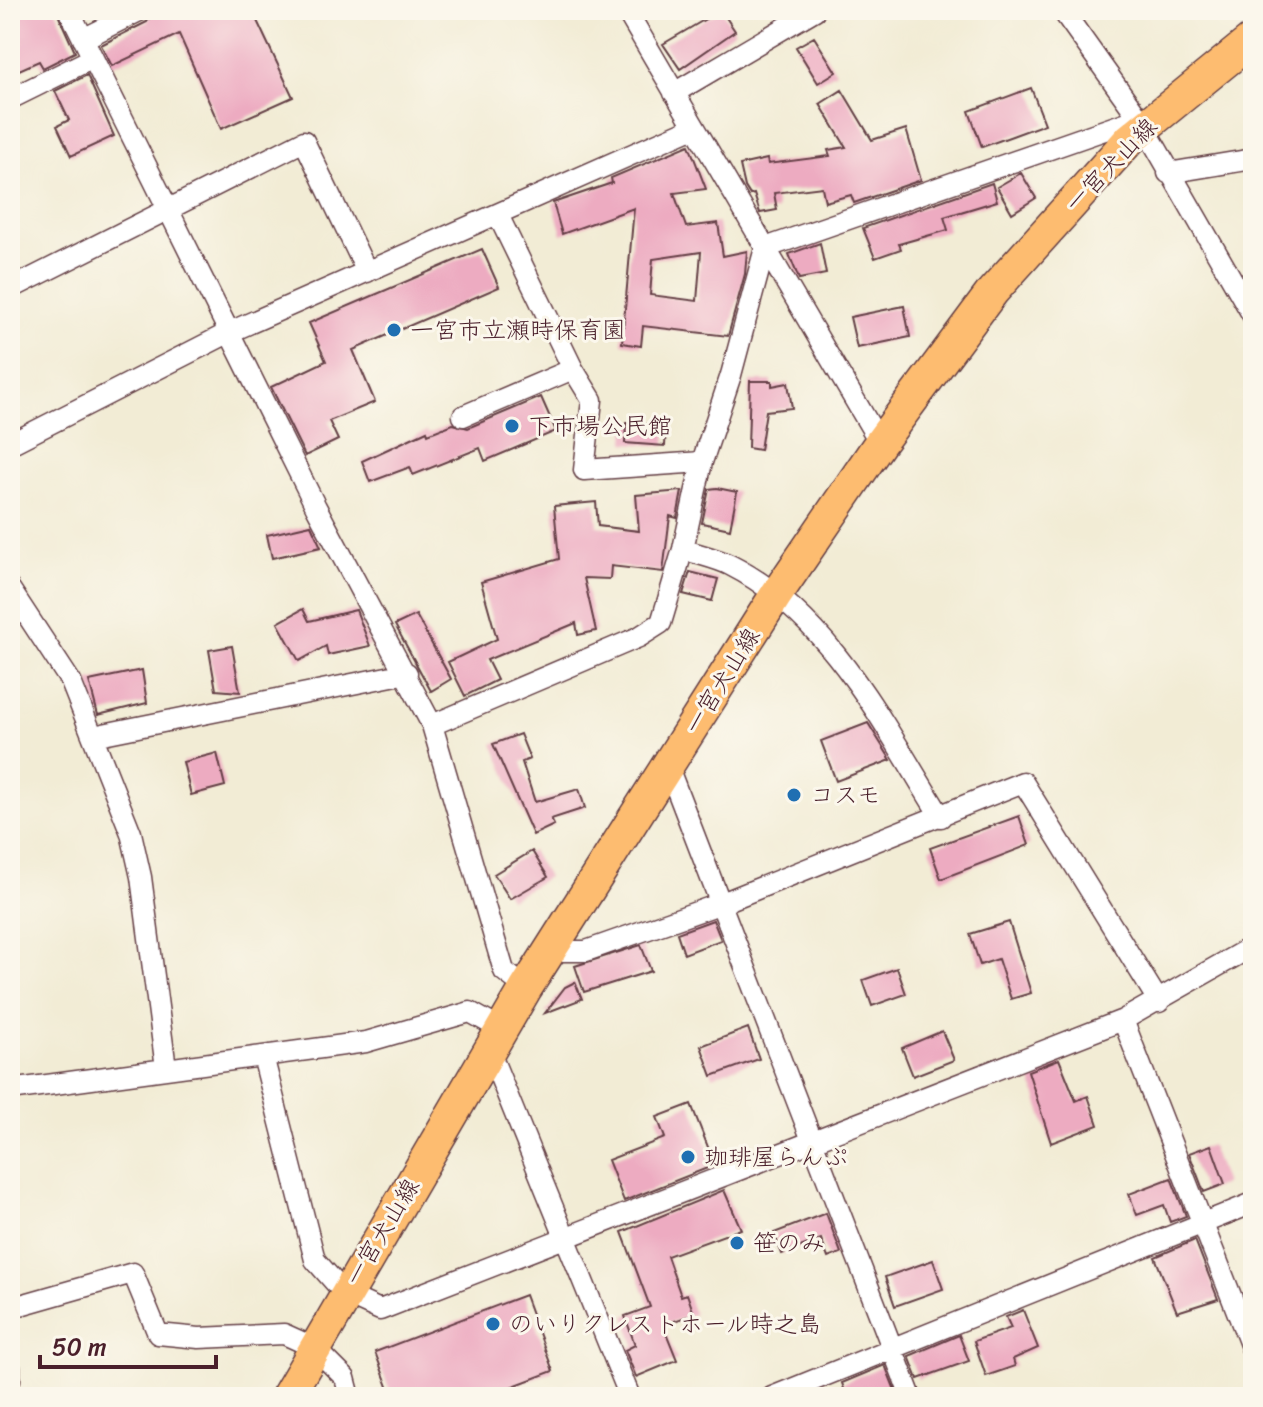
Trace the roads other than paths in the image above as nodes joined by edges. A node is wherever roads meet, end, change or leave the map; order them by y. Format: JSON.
{"nodes":[{"id":1,"x":69,"y":10,"type":"edge"},
{"id":2,"x":141,"y":10,"type":"edge"},
{"id":3,"x":626,"y":10,"type":"edge"},
{"id":4,"x":815,"y":10,"type":"edge"},
{"id":5,"x":1062,"y":10,"type":"edge"},
{"id":6,"x":83,"y":39,"type":"junction"},
{"id":7,"x":1247,"y":50,"type":"edge"},
{"id":8,"x":93,"y":58,"type":"junction"},
{"id":9,"x":674,"y":93,"type":"junction"},
{"id":10,"x":10,"y":99,"type":"edge"},
{"id":11,"x":1141,"y":123,"type":"junction"},
{"id":12,"x":694,"y":127,"type":"junction"},
{"id":13,"x":1253,"y":159,"type":"edge"},
{"id":14,"x":1168,"y":173,"type":"junction"},
{"id":15,"x":168,"y":210,"type":"junction"},
{"id":16,"x":498,"y":215,"type":"junction"},
{"id":17,"x":765,"y":248,"type":"junction"},
{"id":18,"x":367,"y":272,"type":"junction"},
{"id":19,"x":10,"y":289,"type":"edge"},
{"id":20,"x":1253,"y":316,"type":"edge"},
{"id":21,"x":230,"y":332,"type":"junction"},
{"id":22,"x":573,"y":369,"type":"junction"},
{"id":23,"x":463,"y":416,"type":"dead end"},
{"id":24,"x":880,"y":443,"type":"junction"},
{"id":25,"x":10,"y":444,"type":"edge"},
{"id":26,"x":702,"y":462,"type":"junction"},
{"id":27,"x":683,"y":549,"type":"junction"},
{"id":28,"x":10,"y":589,"type":"edge"},
{"id":29,"x":776,"y":595,"type":"junction"},
{"id":30,"x":407,"y":673,"type":"junction"},
{"id":31,"x":432,"y":725,"type":"junction"},
{"id":32,"x":93,"y":736,"type":"junction"},
{"id":33,"x":668,"y":767,"type":"junction"},
{"id":34,"x":941,"y":817,"type":"junction"},
{"id":35,"x":722,"y":903,"type":"junction"},
{"id":36,"x":1253,"y":946,"type":"edge"},
{"id":37,"x":551,"y":951,"type":"junction"},
{"id":38,"x":526,"y":988,"type":"junction"},
{"id":39,"x":1159,"y":1002,"type":"junction"},
{"id":40,"x":1123,"y":1020,"type":"junction"},
{"id":41,"x":496,"y":1040,"type":"junction"},
{"id":42,"x":263,"y":1056,"type":"junction"},
{"id":43,"x":166,"y":1068,"type":"junction"},
{"id":44,"x":10,"y":1090,"type":"edge"},
{"id":45,"x":812,"y":1142,"type":"junction"},
{"id":46,"x":1253,"y":1203,"type":"edge"},
{"id":47,"x":1203,"y":1224,"type":"junction"},
{"id":48,"x":566,"y":1239,"type":"junction"},
{"id":49,"x":345,"y":1294,"type":"junction"},
{"id":50,"x":10,"y":1308,"type":"edge"},
{"id":51,"x":315,"y":1348,"type":"junction"},
{"id":52,"x":892,"y":1348,"type":"junction"},
{"id":53,"x":1253,"y":1352,"type":"edge"},
{"id":54,"x":10,"y":1368,"type":"edge"},
{"id":55,"x":10,"y":1380,"type":"edge"},
{"id":56,"x":287,"y":1397,"type":"edge"},
{"id":57,"x":350,"y":1397,"type":"edge"},
{"id":58,"x":630,"y":1397,"type":"edge"},
{"id":59,"x":772,"y":1397,"type":"edge"},
{"id":60,"x":911,"y":1397,"type":"edge"}],
"edges":[{"from":1,"to":6,"type":"street"},
{"from":2,"to":6,"type":"street"},
{"from":3,"to":9,"type":"street"},
{"from":4,"to":9,"type":"street"},
{"from":5,"to":11,"type":"street"},
{"from":6,"to":8,"type":"street"},
{"from":7,"to":11,"type":"main road","name":"一宮犬山線"},
{"from":8,"to":10,"type":"street"},
{"from":8,"to":15,"type":"street"},
{"from":9,"to":12,"type":"street"},
{"from":11,"to":14,"type":"street"},
{"from":11,"to":17,"type":"street"},
{"from":11,"to":24,"type":"main road","name":"一宮犬山線"},
{"from":12,"to":16,"type":"street"},
{"from":12,"to":17,"type":"street"},
{"from":13,"to":14,"type":"street"},
{"from":14,"to":20,"type":"street"},
{"from":15,"to":18,"type":"street"},
{"from":15,"to":19,"type":"street"},
{"from":15,"to":21,"type":"street"},
{"from":16,"to":18,"type":"street"},
{"from":16,"to":22,"type":"street"},
{"from":17,"to":24,"type":"street"},
{"from":17,"to":26,"type":"street"},
{"from":18,"to":21,"type":"street"},
{"from":21,"to":25,"type":"street"},
{"from":21,"to":30,"type":"street"},
{"from":22,"to":23,"type":"street"},
{"from":22,"to":26,"type":"street"},
{"from":24,"to":29,"type":"main road","name":"一宮犬山線"},
{"from":26,"to":27,"type":"street"},
{"from":27,"to":29,"type":"street"},
{"from":27,"to":31,"type":"street"},
{"from":28,"to":32,"type":"street"},
{"from":29,"to":33,"type":"main road","name":"一宮犬山線"},
{"from":29,"to":34,"type":"street"},
{"from":30,"to":31,"type":"street"},
{"from":30,"to":32,"type":"street"},
{"from":31,"to":38,"type":"street"},
{"from":32,"to":43,"type":"street"},
{"from":33,"to":35,"type":"street"},
{"from":33,"to":37,"type":"main road","name":"一宮犬山線"},
{"from":34,"to":35,"type":"street"},
{"from":34,"to":39,"type":"street"},
{"from":35,"to":37,"type":"street"},
{"from":35,"to":45,"type":"street"},
{"from":36,"to":39,"type":"street"},
{"from":37,"to":38,"type":"main road","name":"一宮犬山線"},
{"from":38,"to":41,"type":"main road","name":"一宮犬山線"},
{"from":39,"to":40,"type":"street"},
{"from":40,"to":45,"type":"street"},
{"from":40,"to":47,"type":"street"},
{"from":41,"to":42,"type":"street"},
{"from":41,"to":48,"type":"street"},
{"from":41,"to":49,"type":"main road","name":"一宮犬山線"},
{"from":42,"to":43,"type":"street"},
{"from":42,"to":49,"type":"street"},
{"from":43,"to":44,"type":"street"},
{"from":45,"to":48,"type":"street"},
{"from":45,"to":52,"type":"street"},
{"from":46,"to":47,"type":"street"},
{"from":47,"to":52,"type":"street"},
{"from":47,"to":53,"type":"street"},
{"from":48,"to":49,"type":"street"},
{"from":48,"to":58,"type":"street"},
{"from":49,"to":51,"type":"main road","name":"一宮犬山線"},
{"from":50,"to":51,"type":"street"},
{"from":51,"to":56,"type":"main road","name":"一宮犬山線"},
{"from":51,"to":57,"type":"street"},
{"from":52,"to":59,"type":"street"},
{"from":52,"to":60,"type":"street"},
{"from":54,"to":55,"type":"street"}]}
